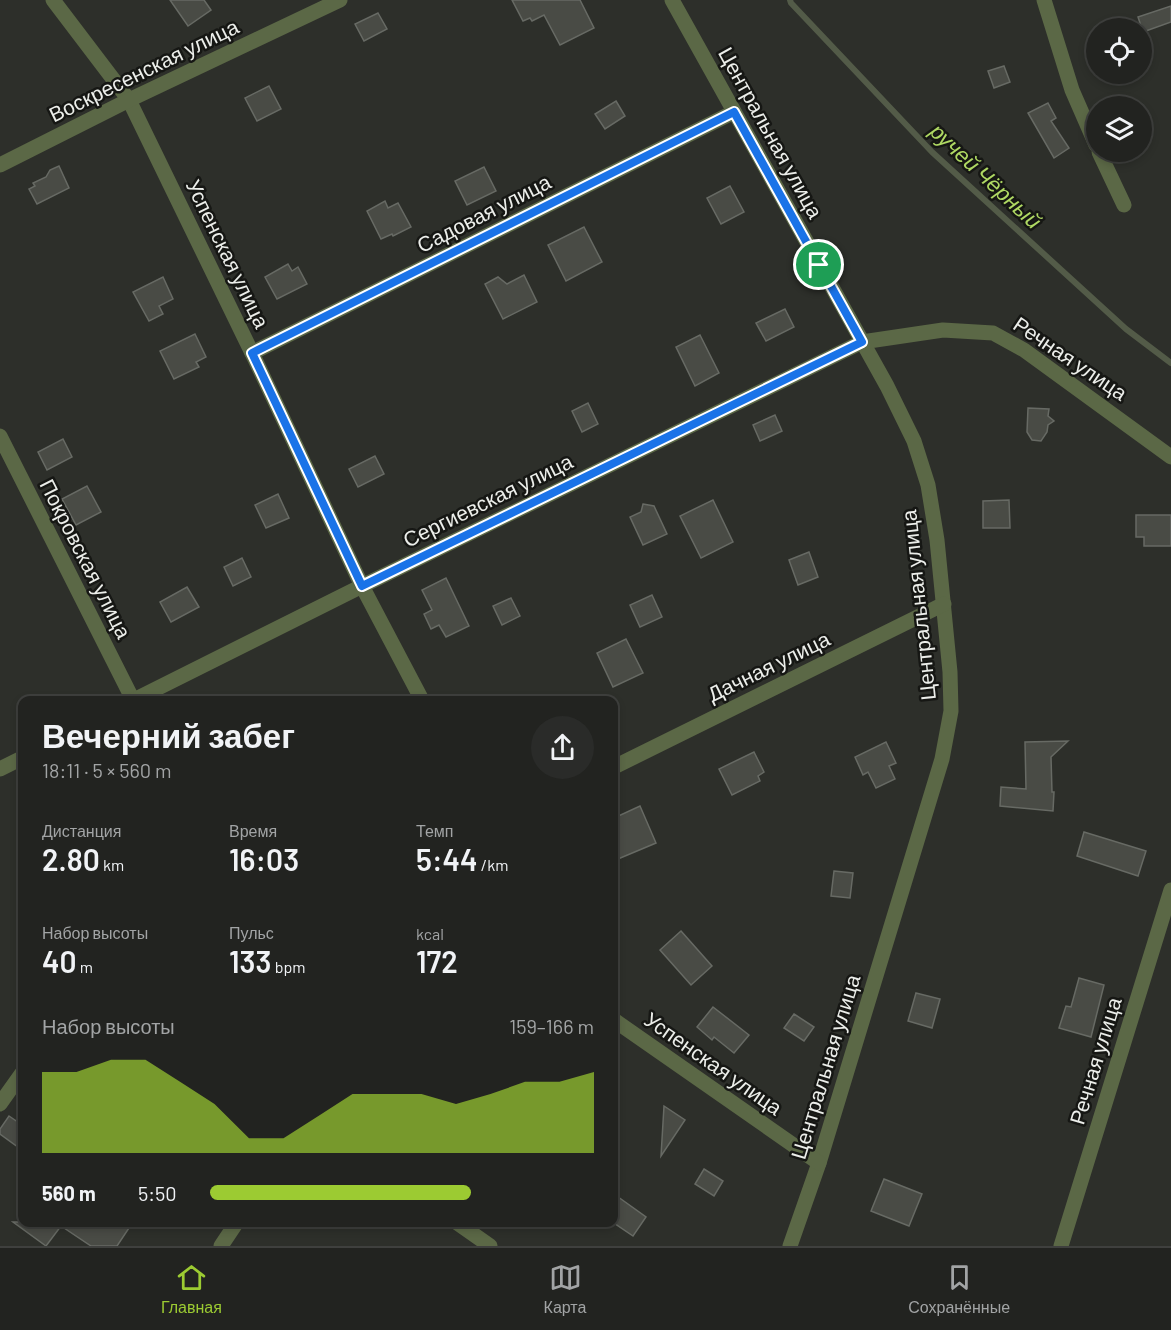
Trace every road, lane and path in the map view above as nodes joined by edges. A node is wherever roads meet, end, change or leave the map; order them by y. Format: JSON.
{"nodes":[{"id":1,"x":53,"y":0,"type":"edge"},
{"id":2,"x":340,"y":0,"type":"edge"},
{"id":3,"x":672,"y":0,"type":"edge"},
{"id":4,"x":1044,"y":0,"type":"edge"},
{"id":5,"x":129,"y":100,"type":"junction"},
{"id":6,"x":734,"y":112,"type":"junction"},
{"id":7,"x":1086,"y":122,"type":"edge"},
{"id":8,"x":1104,"y":162,"type":"edge"},
{"id":9,"x":0,"y":165,"type":"edge"},
{"id":10,"x":1124,"y":206,"type":"dead end"},
{"id":11,"x":862,"y":342,"type":"junction"},
{"id":12,"x":252,"y":353,"type":"junction"},
{"id":13,"x":0,"y":436,"type":"edge"},
{"id":14,"x":1171,"y":457,"type":"edge"},
{"id":15,"x":362,"y":586,"type":"junction"},
{"id":16,"x":944,"y":604,"type":"junction"},
{"id":17,"x":132,"y":696,"type":"edge"},
{"id":18,"x":142,"y":696,"type":"edge"},
{"id":19,"x":420,"y":696,"type":"edge"},
{"id":20,"x":18,"y":760,"type":"edge"},
{"id":21,"x":618,"y":765,"type":"edge"},
{"id":22,"x":0,"y":769,"type":"edge"},
{"id":23,"x":1171,"y":890,"type":"edge"},
{"id":24,"x":618,"y":1023,"type":"edge"},
{"id":25,"x":18,"y":1078,"type":"edge"},
{"id":26,"x":0,"y":1104,"type":"edge"},
{"id":27,"x":819,"y":1163,"type":"junction"},
{"id":28,"x":234,"y":1227,"type":"edge"},
{"id":29,"x":463,"y":1227,"type":"edge"},
{"id":30,"x":221,"y":1246,"type":"edge"},
{"id":31,"x":490,"y":1246,"type":"edge"},
{"id":32,"x":790,"y":1246,"type":"edge"},
{"id":33,"x":1061,"y":1246,"type":"edge"}],
"edges":[{"from":1,"to":5,"type":"street","name":"Успенская улица"},
{"from":2,"to":5,"type":"street","name":"Воскресенская улица"},
{"from":3,"to":6,"type":"street","name":"Центральная улица"},
{"from":4,"to":7,"type":"street"},
{"from":5,"to":9,"type":"street","name":"Воскресенская улица"},
{"from":5,"to":12,"type":"street","name":"Успенская улица"},
{"from":6,"to":11,"type":"street","name":"Центральная улица"},
{"from":6,"to":12,"type":"street","name":"Садовая улица"},
{"from":8,"to":10,"type":"street"},
{"from":11,"to":14,"type":"street","name":"Речная улица"},
{"from":11,"to":15,"type":"street","name":"Сергиевская улица"},
{"from":11,"to":16,"type":"street","name":"Центральная улица"},
{"from":12,"to":15,"type":"street","name":"Успенская улица"},
{"from":13,"to":17,"type":"street","name":"Покровская улица"},
{"from":15,"to":18,"type":"street","name":"Сергиевская улица"},
{"from":15,"to":19,"type":"street","name":"Успенская улица"},
{"from":16,"to":21,"type":"street","name":"Дачная улица"},
{"from":16,"to":27,"type":"street","name":"Центральная улица"},
{"from":20,"to":22,"type":"street"},
{"from":23,"to":33,"type":"street","name":"Речная улица"},
{"from":24,"to":27,"type":"street","name":"Успенская улица"},
{"from":25,"to":26,"type":"street"},
{"from":27,"to":32,"type":"street","name":"Центральная улица"},
{"from":28,"to":30,"type":"street"},
{"from":29,"to":31,"type":"street"}]}
